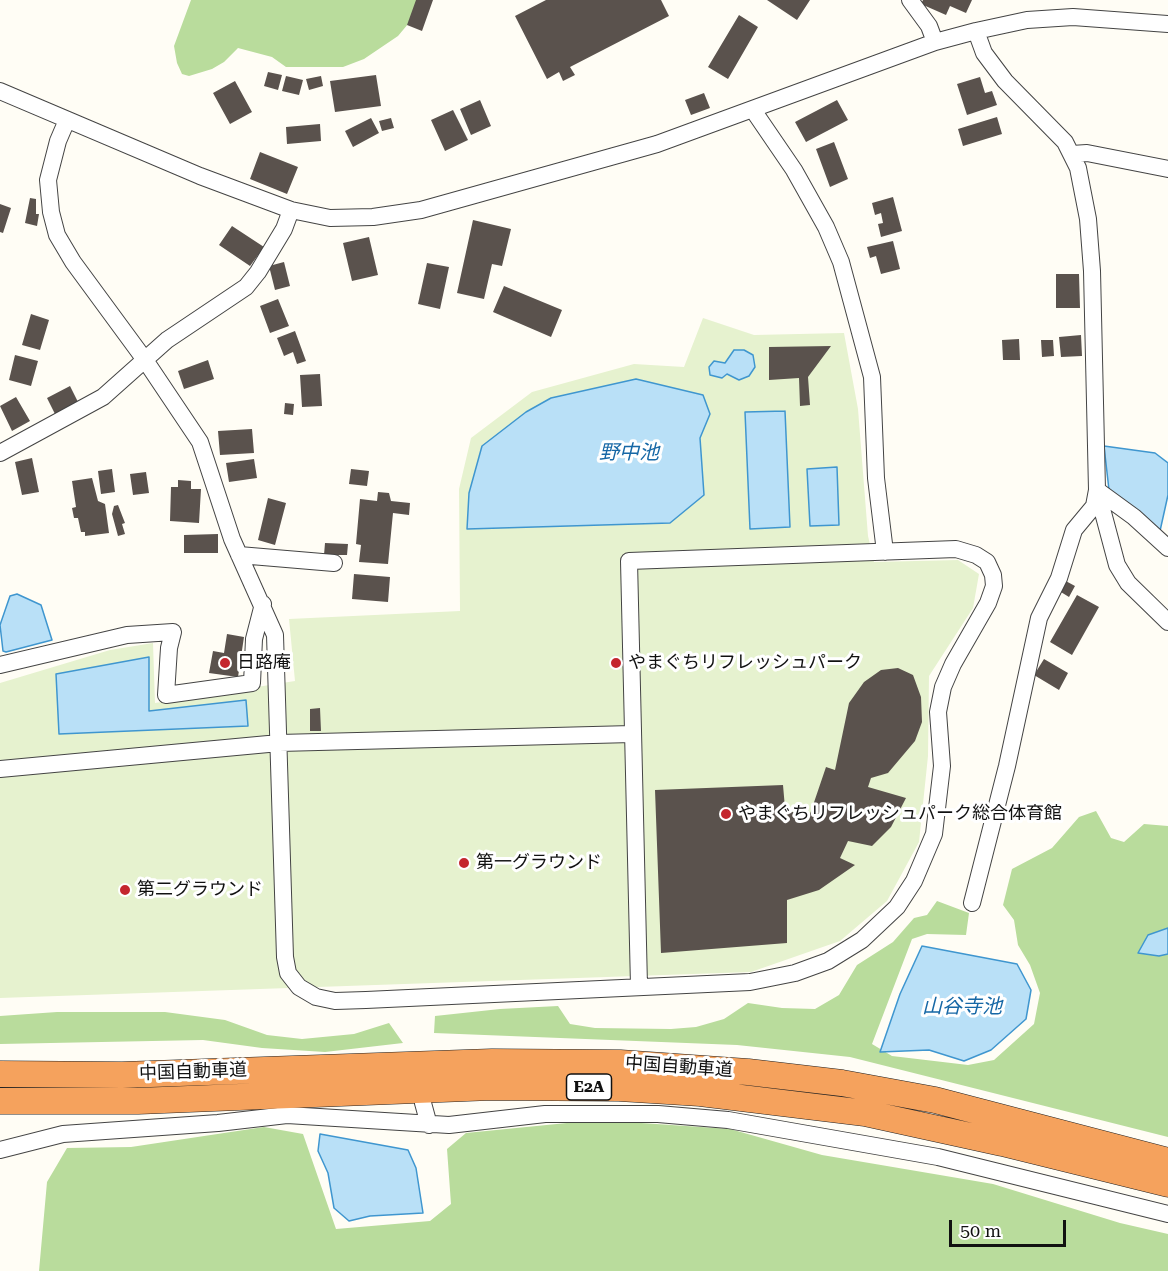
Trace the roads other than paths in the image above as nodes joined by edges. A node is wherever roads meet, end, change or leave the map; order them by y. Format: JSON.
{"nodes":[{"id":1,"x":910,"y":0,"type":"edge"},
{"id":2,"x":1168,"y":24,"type":"edge"},
{"id":3,"x":976,"y":31,"type":"junction"},
{"id":4,"x":935,"y":42,"type":"junction"},
{"id":5,"x":0,"y":91,"type":"edge"},
{"id":6,"x":753,"y":110,"type":"junction"},
{"id":7,"x":67,"y":120,"type":"junction"},
{"id":8,"x":1072,"y":154,"type":"junction"},
{"id":9,"x":1168,"y":169,"type":"edge"},
{"id":10,"x":291,"y":210,"type":"junction"},
{"id":11,"x":145,"y":360,"type":"junction"},
{"id":12,"x":0,"y":453,"type":"edge"},
{"id":13,"x":1097,"y":490,"type":"junction"},
{"id":14,"x":1168,"y":548,"type":"edge"},
{"id":15,"x":885,"y":552,"type":"junction"},
{"id":16,"x":239,"y":555,"type":"junction"},
{"id":17,"x":334,"y":563,"type":"dead end"},
{"id":18,"x":263,"y":604,"type":"junction"},
{"id":19,"x":1168,"y":622,"type":"edge"},
{"id":20,"x":0,"y":665,"type":"edge"},
{"id":21,"x":632,"y":734,"type":"junction"},
{"id":22,"x":279,"y":743,"type":"junction"},
{"id":23,"x":0,"y":770,"type":"edge"},
{"id":24,"x":972,"y":903,"type":"dead end"},
{"id":25,"x":639,"y":986,"type":"junction"},
{"id":26,"x":0,"y":1073,"type":"edge"},
{"id":27,"x":0,"y":1101,"type":"edge"},
{"id":28,"x":423,"y":1103,"type":"dead end"},
{"id":29,"x":429,"y":1125,"type":"junction"},
{"id":30,"x":0,"y":1150,"type":"edge"},
{"id":31,"x":1168,"y":1161,"type":"edge"},
{"id":32,"x":1168,"y":1184,"type":"edge"},
{"id":33,"x":1168,"y":1214,"type":"edge"}],
"edges":[{"from":1,"to":4,"type":"street"},
{"from":2,"to":3,"type":"street"},
{"from":3,"to":4,"type":"street"},
{"from":3,"to":8,"type":"street"},
{"from":4,"to":6,"type":"street"},
{"from":5,"to":7,"type":"street"},
{"from":6,"to":10,"type":"street"},
{"from":6,"to":15,"type":"street"},
{"from":7,"to":10,"type":"street"},
{"from":7,"to":11,"type":"street"},
{"from":8,"to":9,"type":"street"},
{"from":8,"to":13,"type":"street"},
{"from":10,"to":11,"type":"street"},
{"from":11,"to":12,"type":"street"},
{"from":11,"to":16,"type":"street"},
{"from":13,"to":14,"type":"street"},
{"from":13,"to":19,"type":"street"},
{"from":13,"to":24,"type":"street"},
{"from":15,"to":21,"type":"street"},
{"from":15,"to":25,"type":"street"},
{"from":16,"to":17,"type":"street"},
{"from":16,"to":18,"type":"street"},
{"from":18,"to":20,"type":"street"},
{"from":18,"to":22,"type":"street"},
{"from":21,"to":22,"type":"street"},
{"from":21,"to":25,"type":"street"},
{"from":22,"to":23,"type":"street"},
{"from":22,"to":25,"type":"street"},
{"from":26,"to":31,"type":"highway","name":"中国自動車道","number":"E2A"},
{"from":27,"to":32,"type":"highway","name":"中国自動車道","number":"E2A"},
{"from":28,"to":29,"type":"street"},
{"from":29,"to":30,"type":"street"},
{"from":29,"to":33,"type":"street"}]}
